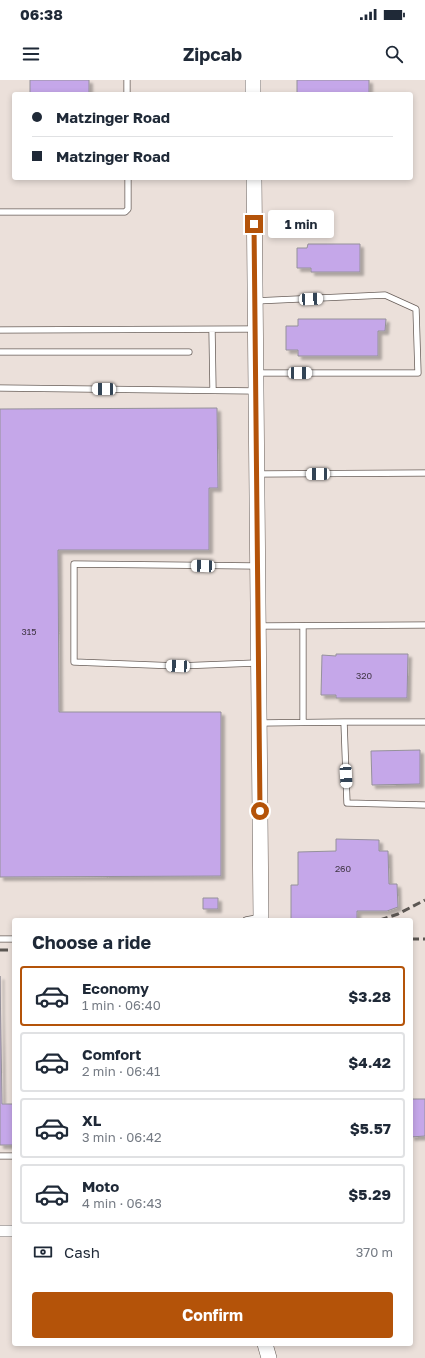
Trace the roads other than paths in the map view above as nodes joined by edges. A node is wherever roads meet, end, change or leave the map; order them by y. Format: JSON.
{"nodes":[{"id":1,"x":127,"y":80,"type":"edge"},
{"id":2,"x":253,"y":80,"type":"edge"},
{"id":3,"x":127,"y":92,"type":"edge"},
{"id":4,"x":253,"y":92,"type":"edge"},
{"id":5,"x":128,"y":180,"type":"edge"},
{"id":6,"x":254,"y":180,"type":"edge"},
{"id":7,"x":0,"y":212,"type":"edge"},
{"id":8,"x":255,"y":301,"type":"junction"},
{"id":9,"x":256,"y":329,"type":"junction"},
{"id":10,"x":0,"y":330,"type":"edge"},
{"id":11,"x":212,"y":330,"type":"junction"},
{"id":12,"x":0,"y":352,"type":"edge"},
{"id":13,"x":189,"y":352,"type":"dead end"},
{"id":14,"x":256,"y":373,"type":"junction"},
{"id":15,"x":0,"y":388,"type":"edge"},
{"id":16,"x":213,"y":390,"type":"junction"},
{"id":17,"x":256,"y":391,"type":"junction"},
{"id":18,"x":425,"y":473,"type":"edge"},
{"id":19,"x":257,"y":474,"type":"junction"},
{"id":20,"x":258,"y":566,"type":"junction"},
{"id":21,"x":425,"y":625,"type":"edge"},
{"id":22,"x":259,"y":626,"type":"junction"},
{"id":23,"x":303,"y":626,"type":"junction"},
{"id":24,"x":258,"y":663,"type":"junction"},
{"id":25,"x":303,"y":722,"type":"junction"},
{"id":26,"x":344,"y":722,"type":"junction"},
{"id":27,"x":425,"y":722,"type":"edge"},
{"id":28,"x":260,"y":723,"type":"junction"},
{"id":29,"x":425,"y":805,"type":"edge"},
{"id":30,"x":261,"y":918,"type":"edge"},
{"id":31,"x":0,"y":939,"type":"edge"},
{"id":32,"x":12,"y":939,"type":"edge"},
{"id":33,"x":0,"y":1156,"type":"edge"},
{"id":34,"x":12,"y":1156,"type":"edge"},
{"id":35,"x":0,"y":1231,"type":"edge"},
{"id":36,"x":12,"y":1231,"type":"edge"},
{"id":37,"x":266,"y":1346,"type":"edge"},
{"id":38,"x":269,"y":1358,"type":"edge"}],
"edges":[{"from":1,"to":3,"type":"lane"},
{"from":2,"to":4,"type":"street"},
{"from":5,"to":7,"type":"lane"},
{"from":6,"to":8,"type":"street"},
{"from":8,"to":9,"type":"street"},
{"from":8,"to":14,"type":"lane"},
{"from":9,"to":11,"type":"lane"},
{"from":9,"to":14,"type":"street"},
{"from":10,"to":11,"type":"lane"},
{"from":11,"to":16,"type":"lane"},
{"from":12,"to":13,"type":"lane"},
{"from":14,"to":17,"type":"street"},
{"from":15,"to":16,"type":"lane"},
{"from":16,"to":17,"type":"lane"},
{"from":17,"to":19,"type":"street"},
{"from":18,"to":19,"type":"lane"},
{"from":19,"to":20,"type":"street"},
{"from":20,"to":22,"type":"street"},
{"from":20,"to":24,"type":"lane"},
{"from":21,"to":23,"type":"lane"},
{"from":22,"to":23,"type":"lane"},
{"from":22,"to":24,"type":"street"},
{"from":23,"to":25,"type":"lane"},
{"from":24,"to":28,"type":"street"},
{"from":25,"to":26,"type":"lane"},
{"from":25,"to":28,"type":"lane"},
{"from":26,"to":27,"type":"lane"},
{"from":26,"to":29,"type":"lane"},
{"from":28,"to":30,"type":"street"},
{"from":31,"to":32,"type":"lane"},
{"from":33,"to":34,"type":"lane"},
{"from":35,"to":36,"type":"street"},
{"from":37,"to":38,"type":"street"}]}
